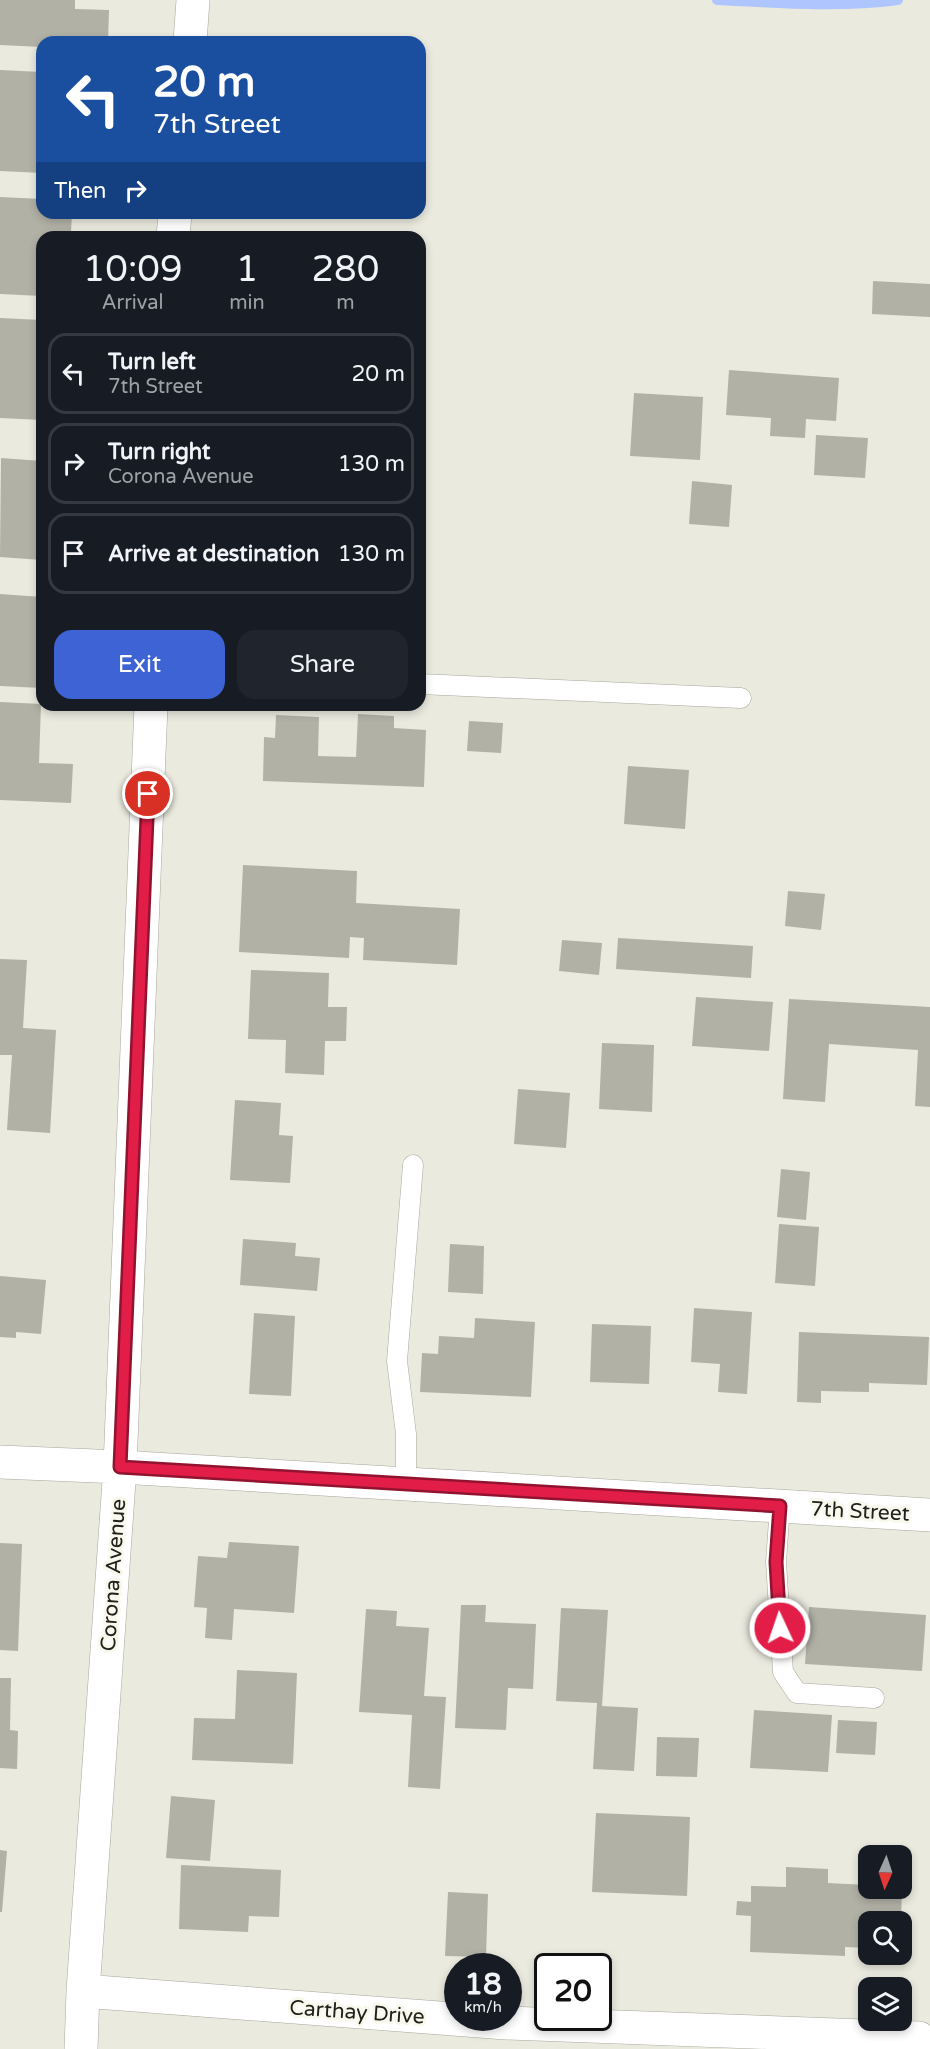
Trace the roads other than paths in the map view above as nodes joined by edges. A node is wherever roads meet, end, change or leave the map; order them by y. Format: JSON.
{"nodes":[{"id":1,"x":193,"y":0,"type":"edge"},
{"id":2,"x":190,"y":36,"type":"edge"},
{"id":3,"x":426,"y":684,"type":"edge"},
{"id":4,"x":741,"y":698,"type":"dead end"},
{"id":5,"x":151,"y":711,"type":"edge"},
{"id":6,"x":413,"y":1165,"type":"dead end"},
{"id":7,"x":0,"y":1462,"type":"edge"},
{"id":8,"x":120,"y":1467,"type":"junction"},
{"id":9,"x":406,"y":1484,"type":"junction"},
{"id":10,"x":780,"y":1506,"type":"junction"},
{"id":11,"x":930,"y":1515,"type":"edge"},
{"id":12,"x":874,"y":1698,"type":"dead end"},
{"id":13,"x":83,"y":1991,"type":"junction"},
{"id":14,"x":506,"y":2036,"type":"edge"},
{"id":15,"x":919,"y":2038,"type":"dead end"},
{"id":16,"x":81,"y":2049,"type":"edge"}],
"edges":[{"from":1,"to":2,"type":"street"},
{"from":3,"to":4,"type":"lane"},
{"from":5,"to":8,"type":"street","name":"Corona Avenue"},
{"from":6,"to":9,"type":"lane"},
{"from":7,"to":8,"type":"street","name":"7th Street"},
{"from":8,"to":9,"type":"street","name":"7th Street"},
{"from":8,"to":13,"type":"street","name":"Corona Avenue"},
{"from":9,"to":10,"type":"street","name":"7th Street"},
{"from":10,"to":11,"type":"street","name":"7th Street"},
{"from":10,"to":12,"type":"lane"},
{"from":13,"to":14,"type":"street","name":"Carthay Drive"},
{"from":13,"to":16,"type":"street","name":"Corona Avenue"},
{"from":14,"to":15,"type":"street","name":"Carthay Drive"}]}
